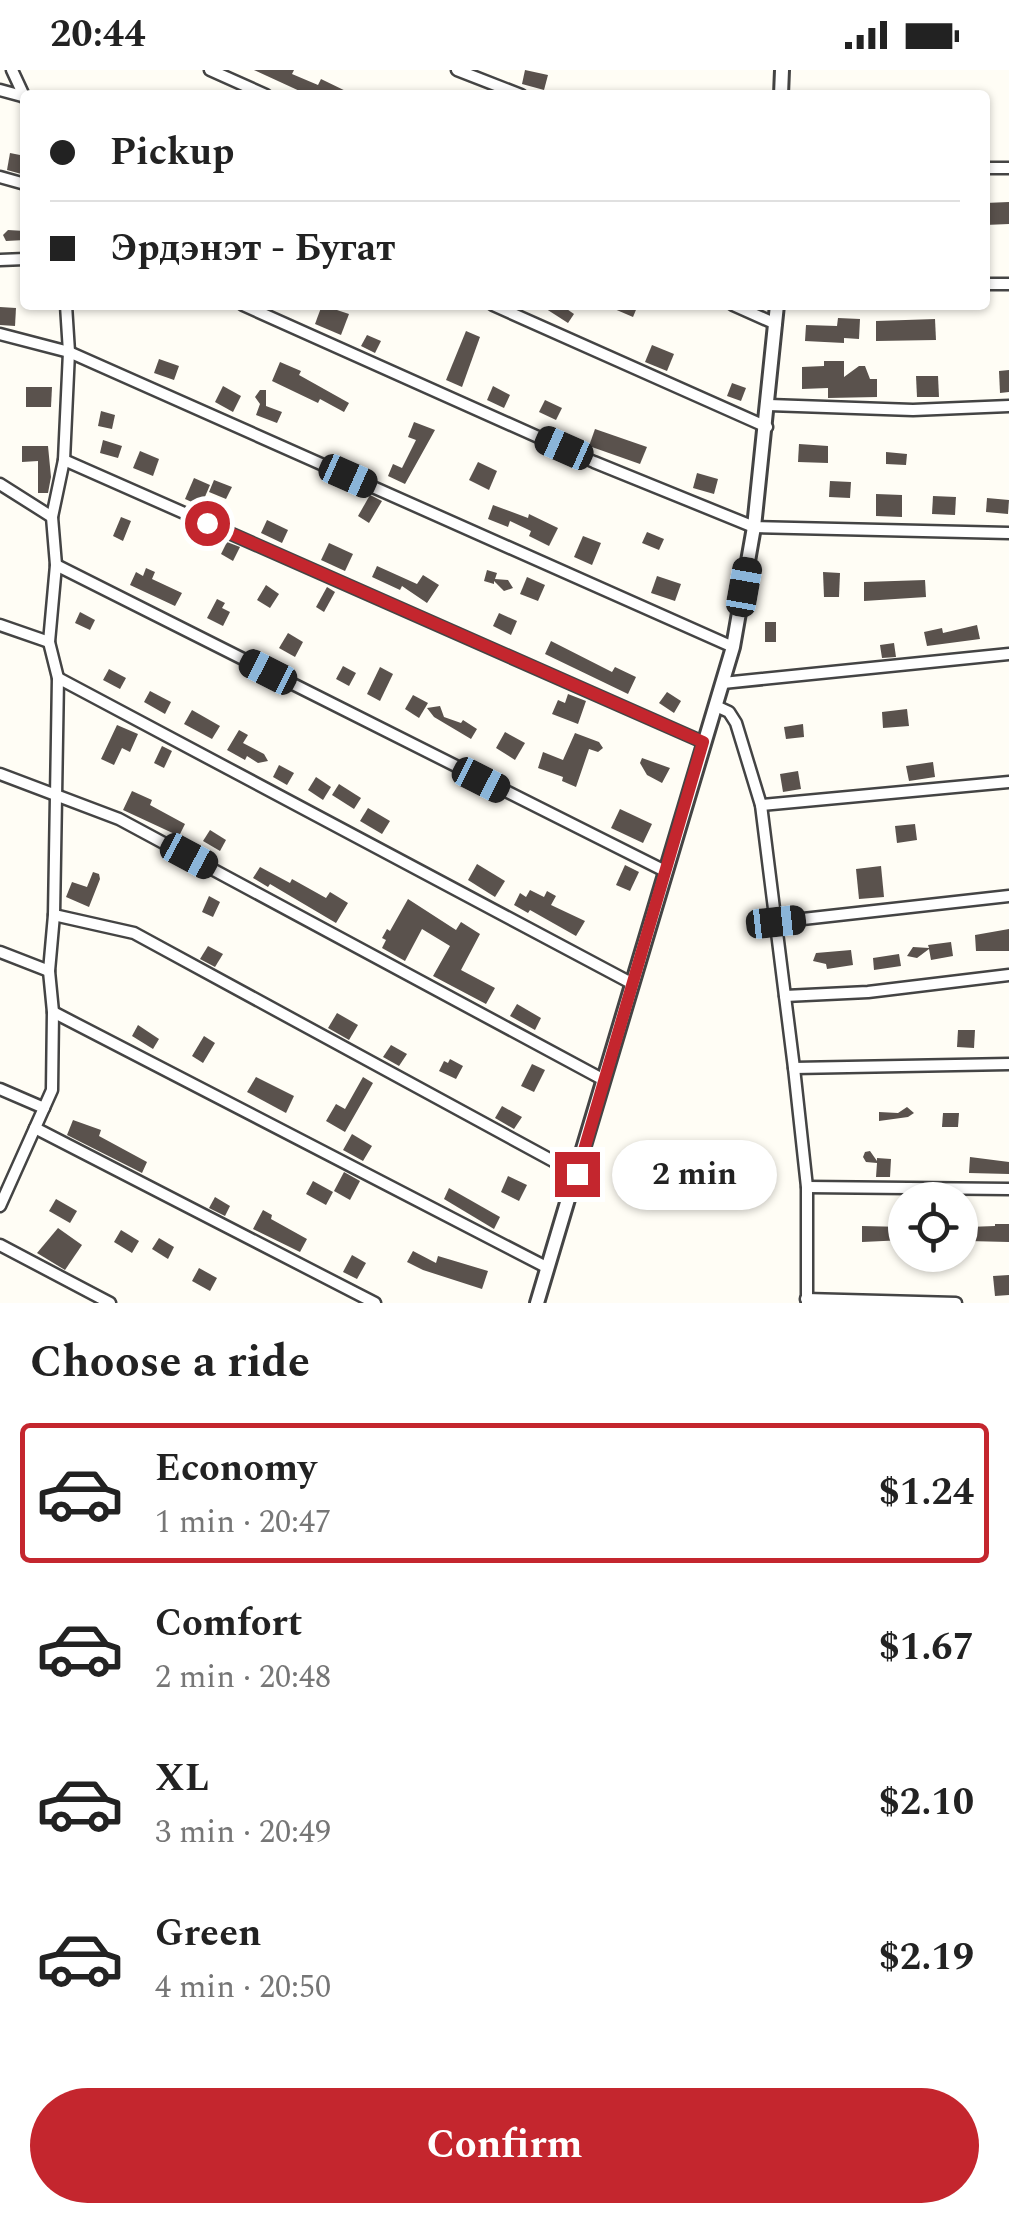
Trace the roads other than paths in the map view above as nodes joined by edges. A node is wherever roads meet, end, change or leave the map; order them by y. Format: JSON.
{"nodes":[{"id":1,"x":210,"y":70,"type":"edge"},
{"id":2,"x":457,"y":70,"type":"edge"},
{"id":3,"x":255,"y":90,"type":"edge"},
{"id":4,"x":508,"y":90,"type":"edge"},
{"id":5,"x":66,"y":310,"type":"edge"},
{"id":6,"x":254,"y":310,"type":"edge"},
{"id":7,"x":504,"y":310,"type":"edge"},
{"id":8,"x":744,"y":310,"type":"edge"},
{"id":9,"x":777,"y":310,"type":"edge"},
{"id":10,"x":776,"y":324,"type":"junction"},
{"id":11,"x":0,"y":334,"type":"edge"},
{"id":12,"x":69,"y":352,"type":"junction"},
{"id":13,"x":769,"y":405,"type":"junction"},
{"id":14,"x":1009,"y":406,"type":"edge"},
{"id":15,"x":766,"y":427,"type":"junction"},
{"id":16,"x":64,"y":460,"type":"junction"},
{"id":17,"x":0,"y":483,"type":"edge"},
{"id":18,"x":52,"y":517,"type":"junction"},
{"id":19,"x":754,"y":527,"type":"junction"},
{"id":20,"x":1009,"y":534,"type":"edge"},
{"id":21,"x":56,"y":565,"type":"junction"},
{"id":22,"x":0,"y":625,"type":"edge"},
{"id":23,"x":49,"y":642,"type":"junction"},
{"id":24,"x":734,"y":647,"type":"junction"},
{"id":25,"x":1009,"y":654,"type":"edge"},
{"id":26,"x":58,"y":678,"type":"junction"},
{"id":27,"x":723,"y":683,"type":"junction"},
{"id":28,"x":716,"y":706,"type":"junction"},
{"id":29,"x":703,"y":742,"type":"junction"},
{"id":30,"x":0,"y":774,"type":"edge"},
{"id":31,"x":1009,"y":782,"type":"edge"},
{"id":32,"x":56,"y":794,"type":"junction"},
{"id":33,"x":761,"y":806,"type":"junction"},
{"id":34,"x":665,"y":871,"type":"junction"},
{"id":35,"x":1009,"y":896,"type":"edge"},
{"id":36,"x":54,"y":915,"type":"junction"},
{"id":37,"x":776,"y":922,"type":"junction"},
{"id":38,"x":0,"y":952,"type":"edge"},
{"id":39,"x":49,"y":971,"type":"junction"},
{"id":40,"x":1009,"y":975,"type":"edge"},
{"id":41,"x":633,"y":984,"type":"junction"},
{"id":42,"x":785,"y":996,"type":"junction"},
{"id":43,"x":53,"y":1012,"type":"junction"},
{"id":44,"x":1009,"y":1064,"type":"edge"},
{"id":45,"x":794,"y":1068,"type":"junction"},
{"id":46,"x":604,"y":1080,"type":"junction"},
{"id":47,"x":0,"y":1088,"type":"edge"},
{"id":48,"x":44,"y":1108,"type":"junction"},
{"id":49,"x":35,"y":1128,"type":"junction"},
{"id":50,"x":577,"y":1174,"type":"junction"},
{"id":51,"x":808,"y":1188,"type":"junction"},
{"id":52,"x":1009,"y":1189,"type":"edge"},
{"id":53,"x":2,"y":1198,"type":"edge"},
{"id":54,"x":0,"y":1245,"type":"edge"},
{"id":55,"x":548,"y":1268,"type":"junction"},
{"id":56,"x":806,"y":1301,"type":"edge"},
{"id":57,"x":110,"y":1303,"type":"edge"},
{"id":58,"x":375,"y":1303,"type":"edge"},
{"id":59,"x":537,"y":1303,"type":"edge"},
{"id":60,"x":956,"y":1303,"type":"edge"}],
"edges":[{"from":1,"to":3,"type":"street"},
{"from":2,"to":4,"type":"street"},
{"from":5,"to":12,"type":"street"},
{"from":6,"to":19,"type":"street"},
{"from":7,"to":15,"type":"street"},
{"from":8,"to":10,"type":"street"},
{"from":9,"to":10,"type":"street"},
{"from":10,"to":13,"type":"street"},
{"from":11,"to":12,"type":"street"},
{"from":12,"to":16,"type":"street"},
{"from":12,"to":24,"type":"street"},
{"from":13,"to":14,"type":"street"},
{"from":13,"to":15,"type":"street"},
{"from":15,"to":19,"type":"street"},
{"from":16,"to":18,"type":"street"},
{"from":16,"to":29,"type":"street"},
{"from":17,"to":18,"type":"street"},
{"from":18,"to":21,"type":"street"},
{"from":19,"to":20,"type":"street"},
{"from":19,"to":24,"type":"street"},
{"from":21,"to":23,"type":"street"},
{"from":21,"to":34,"type":"street"},
{"from":22,"to":23,"type":"street"},
{"from":23,"to":26,"type":"street"},
{"from":24,"to":27,"type":"street"},
{"from":25,"to":27,"type":"street"},
{"from":26,"to":32,"type":"street"},
{"from":26,"to":41,"type":"street"},
{"from":27,"to":28,"type":"street"},
{"from":28,"to":29,"type":"street"},
{"from":28,"to":33,"type":"street"},
{"from":29,"to":34,"type":"street"},
{"from":30,"to":32,"type":"street"},
{"from":31,"to":33,"type":"street"},
{"from":32,"to":36,"type":"street"},
{"from":32,"to":46,"type":"street"},
{"from":33,"to":37,"type":"street"},
{"from":34,"to":41,"type":"street"},
{"from":35,"to":37,"type":"street"},
{"from":36,"to":39,"type":"street"},
{"from":36,"to":50,"type":"street"},
{"from":37,"to":42,"type":"street"},
{"from":38,"to":39,"type":"street"},
{"from":39,"to":43,"type":"street"},
{"from":40,"to":42,"type":"street"},
{"from":41,"to":46,"type":"street"},
{"from":42,"to":45,"type":"street"},
{"from":43,"to":48,"type":"street"},
{"from":43,"to":55,"type":"street"},
{"from":44,"to":45,"type":"street"},
{"from":45,"to":51,"type":"street"},
{"from":46,"to":50,"type":"street"},
{"from":47,"to":48,"type":"street"},
{"from":48,"to":49,"type":"street"},
{"from":49,"to":53,"type":"street"},
{"from":49,"to":58,"type":"street"},
{"from":50,"to":55,"type":"street"},
{"from":51,"to":52,"type":"street"},
{"from":51,"to":56,"type":"street"},
{"from":54,"to":57,"type":"street"},
{"from":55,"to":59,"type":"street"},
{"from":56,"to":60,"type":"street"}]}
